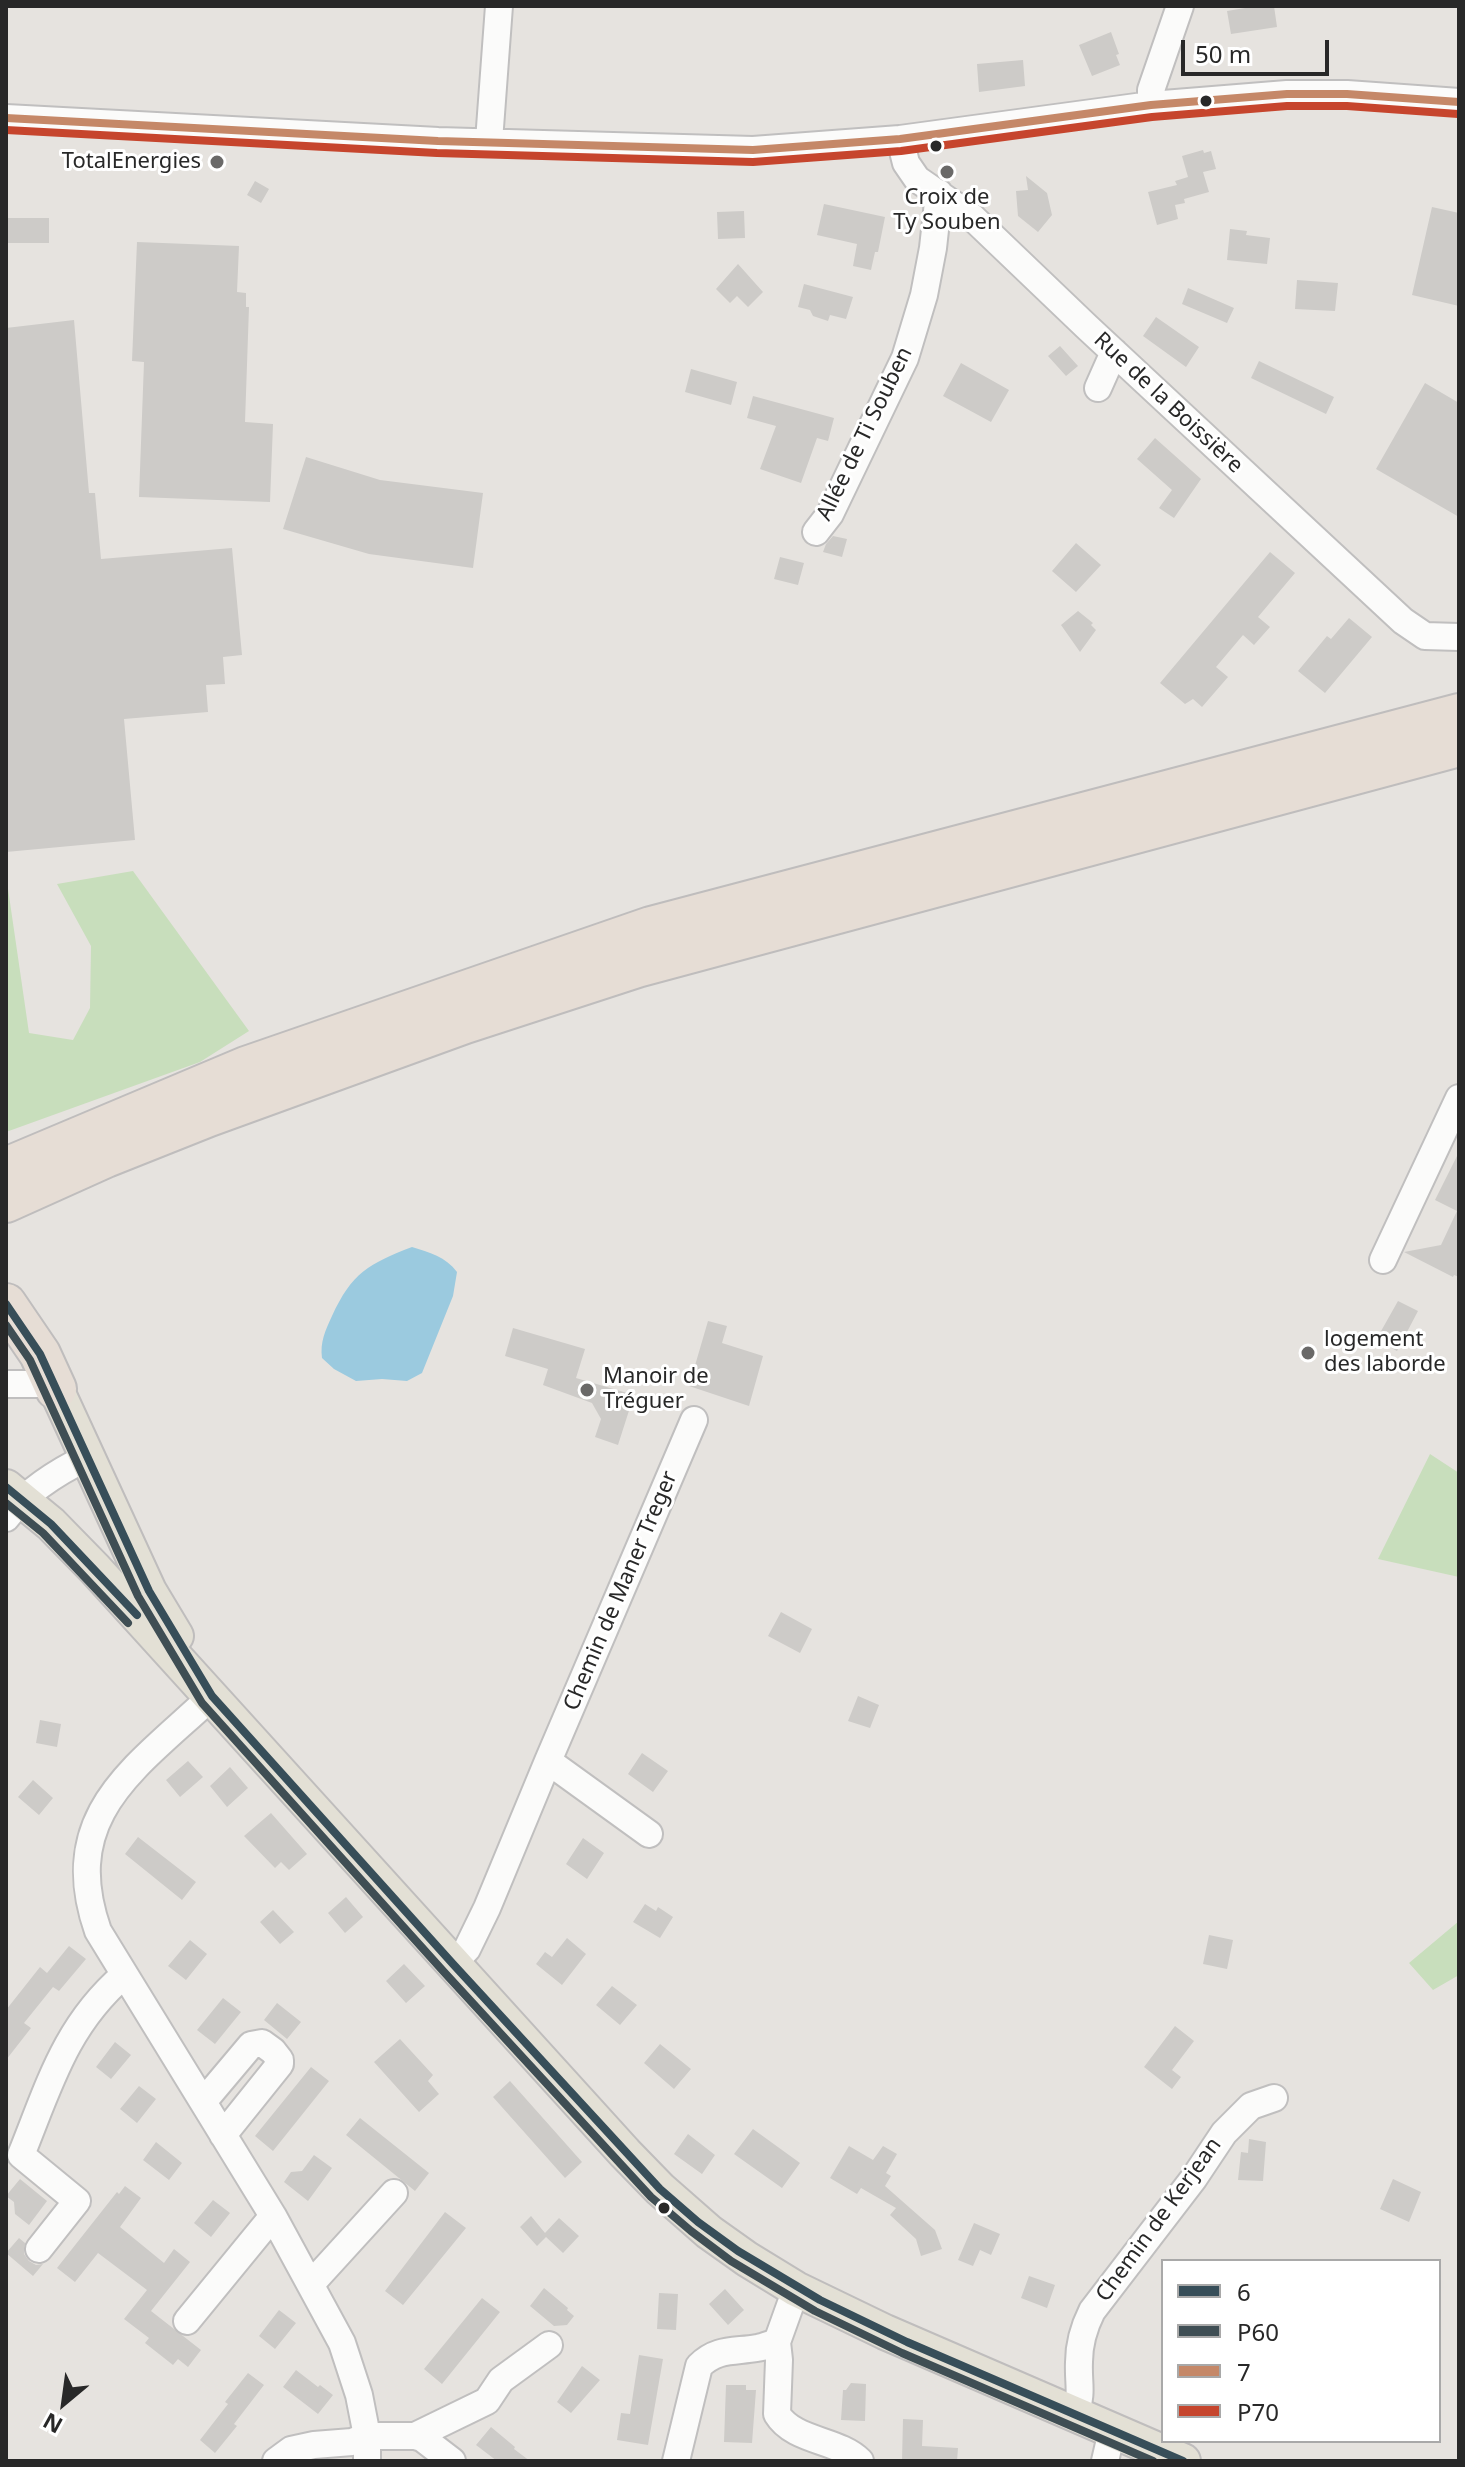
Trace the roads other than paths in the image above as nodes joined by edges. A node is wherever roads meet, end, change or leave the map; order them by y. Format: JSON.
{"nodes":[{"id":1,"x":499,"y":6,"type":"edge"},
{"id":2,"x":1180,"y":6,"type":"edge"},
{"id":3,"x":1459,"y":102,"type":"edge"},
{"id":4,"x":1151,"y":105,"type":"junction"},
{"id":5,"x":17,"y":119,"type":"edge"},
{"id":6,"x":900,"y":139,"type":"junction"},
{"id":7,"x":489,"y":141,"type":"junction"},
{"id":8,"x":939,"y":193,"type":"junction"},
{"id":9,"x":1114,"y":352,"type":"junction"},
{"id":10,"x":1098,"y":388,"type":"dead end"},
{"id":11,"x":816,"y":532,"type":"dead end"},
{"id":12,"x":1459,"y":637,"type":"edge"},
{"id":13,"x":1459,"y":714,"type":"edge"},
{"id":14,"x":1459,"y":746,"type":"edge"},
{"id":15,"x":1459,"y":1098,"type":"edge"},
{"id":16,"x":6,"y":1168,"type":"edge"},
{"id":17,"x":6,"y":1202,"type":"edge"},
{"id":18,"x":1383,"y":1260,"type":"dead end"},
{"id":19,"x":6,"y":1304,"type":"edge"},
{"id":20,"x":6,"y":1384,"type":"edge"},
{"id":21,"x":56,"y":1389,"type":"junction"},
{"id":22,"x":694,"y":1420,"type":"dead end"},
{"id":23,"x":88,"y":1457,"type":"junction"},
{"id":24,"x":12,"y":1502,"type":"edge"},
{"id":25,"x":212,"y":1696,"type":"junction"},
{"id":26,"x":548,"y":1761,"type":"junction"},
{"id":27,"x":649,"y":1834,"type":"dead end"},
{"id":28,"x":453,"y":1964,"type":"junction"},
{"id":29,"x":124,"y":1975,"type":"junction"},
{"id":30,"x":1274,"y":2098,"type":"dead end"},
{"id":31,"x":203,"y":2102,"type":"junction"},
{"id":32,"x":223,"y":2135,"type":"junction"},
{"id":33,"x":14,"y":2153,"type":"edge"},
{"id":34,"x":394,"y":2193,"type":"dead end"},
{"id":35,"x":273,"y":2216,"type":"junction"},
{"id":36,"x":39,"y":2249,"type":"dead end"},
{"id":37,"x":311,"y":2284,"type":"junction"},
{"id":38,"x":796,"y":2289,"type":"junction"},
{"id":39,"x":187,"y":2321,"type":"dead end"},
{"id":40,"x":777,"y":2342,"type":"junction"},
{"id":41,"x":549,"y":2345,"type":"dead end"},
{"id":42,"x":1075,"y":2414,"type":"junction"},
{"id":43,"x":415,"y":2436,"type":"junction"},
{"id":44,"x":1108,"y":2446,"type":"edge"},
{"id":45,"x":367,"y":2449,"type":"edge"},
{"id":46,"x":276,"y":2461,"type":"edge"},
{"id":47,"x":452,"y":2461,"type":"edge"},
{"id":48,"x":676,"y":2461,"type":"edge"},
{"id":49,"x":860,"y":2461,"type":"edge"},
{"id":50,"x":1183,"y":2461,"type":"edge"}],
"edges":[{"from":1,"to":7,"type":"street"},
{"from":2,"to":4,"type":"street"},
{"from":3,"to":4,"type":"street"},
{"from":4,"to":6,"type":"street"},
{"from":5,"to":7,"type":"street"},
{"from":6,"to":7,"type":"street"},
{"from":6,"to":8,"type":"street","name":"Rue de la Boissière"},
{"from":8,"to":9,"type":"street","name":"Rue de la Boissière"},
{"from":8,"to":11,"type":"street","name":"Allée de Ti Souben"},
{"from":9,"to":10,"type":"street"},
{"from":9,"to":12,"type":"street","name":"Rue de la Boissière"},
{"from":13,"to":16,"type":"highway"},
{"from":14,"to":17,"type":"highway"},
{"from":15,"to":18,"type":"street"},
{"from":19,"to":21,"type":"highway"},
{"from":20,"to":21,"type":"street"},
{"from":21,"to":23,"type":"main road"},
{"from":22,"to":26,"type":"street","name":"Chemin de Maner Treger"},
{"from":23,"to":24,"type":"street"},
{"from":23,"to":25,"type":"main road"},
{"from":24,"to":25,"type":"main road"},
{"from":25,"to":28,"type":"main road"},
{"from":25,"to":29,"type":"street"},
{"from":26,"to":27,"type":"street"},
{"from":26,"to":28,"type":"street","name":"Chemin de Maner Treger"},
{"from":28,"to":38,"type":"main road"},
{"from":29,"to":31,"type":"street"},
{"from":29,"to":33,"type":"street"},
{"from":30,"to":42,"type":"street","name":"Chemin de Kerjean"},
{"from":31,"to":32,"type":"street"},
{"from":31,"to":32,"type":"street"},
{"from":32,"to":35,"type":"street"},
{"from":33,"to":36,"type":"street"},
{"from":34,"to":37,"type":"street"},
{"from":35,"to":37,"type":"street"},
{"from":35,"to":39,"type":"street"},
{"from":37,"to":45,"type":"street"},
{"from":38,"to":40,"type":"street"},
{"from":38,"to":42,"type":"main road"},
{"from":40,"to":48,"type":"street"},
{"from":40,"to":49,"type":"street"},
{"from":41,"to":43,"type":"street"},
{"from":42,"to":44,"type":"main road"},
{"from":43,"to":45,"type":"street"},
{"from":43,"to":47,"type":"street"},
{"from":44,"to":50,"type":"main road"},
{"from":45,"to":46,"type":"street"}]}
